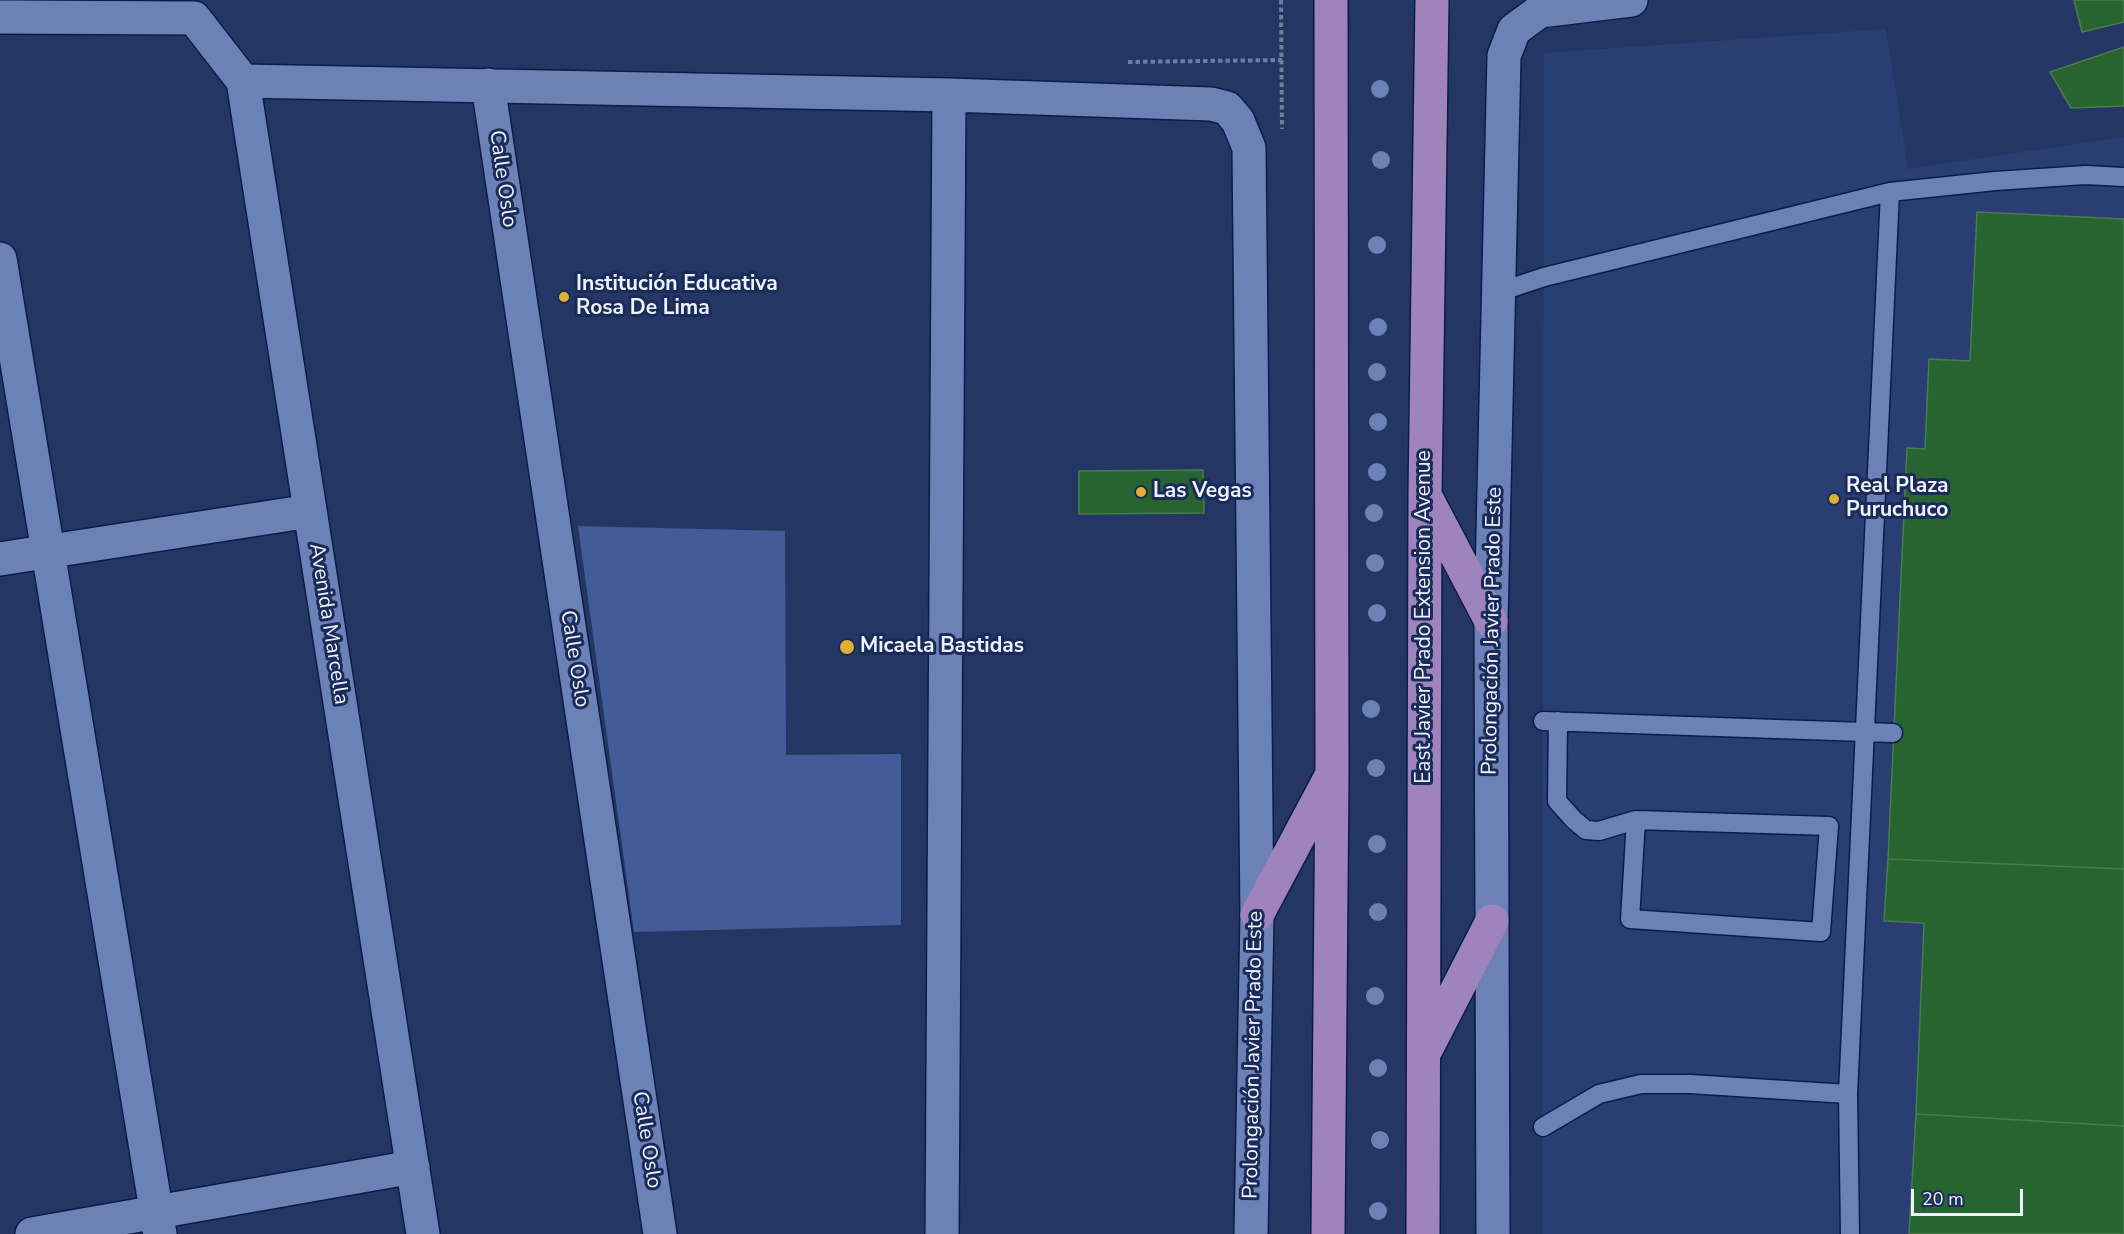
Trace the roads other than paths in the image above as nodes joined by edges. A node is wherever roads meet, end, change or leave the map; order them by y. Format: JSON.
{"nodes":[{"id":1,"x":1331,"y":0,"type":"edge"},
{"id":2,"x":1432,"y":0,"type":"edge"},
{"id":3,"x":1631,"y":0,"type":"edge"},
{"id":4,"x":194,"y":9,"type":"edge"},
{"id":5,"x":0,"y":17,"type":"edge"},
{"id":6,"x":243,"y":81,"type":"junction"},
{"id":7,"x":488,"y":85,"type":"junction"},
{"id":8,"x":949,"y":95,"type":"junction"},
{"id":9,"x":2124,"y":177,"type":"edge"},
{"id":10,"x":1890,"y":192,"type":"junction"},
{"id":11,"x":0,"y":259,"type":"edge"},
{"id":12,"x":1499,"y":291,"type":"junction"},
{"id":13,"x":1425,"y":495,"type":"junction"},
{"id":14,"x":310,"y":511,"type":"junction"},
{"id":15,"x":48,"y":552,"type":"junction"},
{"id":16,"x":0,"y":559,"type":"edge"},
{"id":17,"x":1491,"y":621,"type":"junction"},
{"id":18,"x":1865,"y":731,"type":"junction"},
{"id":19,"x":1893,"y":733,"type":"dead end"},
{"id":20,"x":1332,"y":774,"type":"junction"},
{"id":21,"x":1636,"y":820,"type":"junction"},
{"id":22,"x":1257,"y":915,"type":"junction"},
{"id":23,"x":1492,"y":921,"type":"junction"},
{"id":24,"x":1424,"y":1055,"type":"junction"},
{"id":25,"x":1848,"y":1094,"type":"junction"},
{"id":26,"x":1543,"y":1127,"type":"dead end"},
{"id":27,"x":413,"y":1167,"type":"junction"},
{"id":28,"x":158,"y":1223,"type":"edge"},
{"id":29,"x":32,"y":1234,"type":"edge"},
{"id":30,"x":423,"y":1234,"type":"edge"},
{"id":31,"x":660,"y":1234,"type":"edge"},
{"id":32,"x":942,"y":1234,"type":"edge"},
{"id":33,"x":1251,"y":1234,"type":"edge"},
{"id":34,"x":1328,"y":1234,"type":"edge"},
{"id":35,"x":1423,"y":1234,"type":"edge"},
{"id":36,"x":1493,"y":1234,"type":"edge"},
{"id":37,"x":1850,"y":1234,"type":"edge"}],
"edges":[{"from":1,"to":20,"type":"main road"},
{"from":2,"to":13,"type":"main road","name":"East Javier Prado Extension Avenue"},
{"from":3,"to":12,"type":"street","name":"Prolongación Javier Prado Este"},
{"from":4,"to":5,"type":"street"},
{"from":4,"to":6,"type":"street"},
{"from":6,"to":7,"type":"street"},
{"from":6,"to":14,"type":"street","name":"Avenida Marcella"},
{"from":7,"to":8,"type":"street"},
{"from":7,"to":31,"type":"street","name":"Calle Oslo"},
{"from":8,"to":22,"type":"street","name":"Prolongación Javier Prado Este"},
{"from":8,"to":32,"type":"street"},
{"from":9,"to":10,"type":"lane"},
{"from":10,"to":12,"type":"lane"},
{"from":10,"to":18,"type":"lane"},
{"from":11,"to":15,"type":"street"},
{"from":12,"to":17,"type":"street","name":"Prolongación Javier Prado Este"},
{"from":13,"to":17,"type":"main road"},
{"from":13,"to":24,"type":"main road","name":"East Javier Prado Extension Avenue"},
{"from":14,"to":15,"type":"street"},
{"from":14,"to":27,"type":"street","name":"Avenida Marcella"},
{"from":15,"to":16,"type":"street"},
{"from":15,"to":28,"type":"street"},
{"from":17,"to":23,"type":"street","name":"Prolongación Javier Prado Este"},
{"from":18,"to":19,"type":"lane"},
{"from":18,"to":21,"type":"lane"},
{"from":18,"to":25,"type":"lane"},
{"from":20,"to":22,"type":"main road"},
{"from":20,"to":34,"type":"main road"},
{"from":21,"to":21,"type":"lane"},
{"from":22,"to":33,"type":"street","name":"Prolongación Javier Prado Este"},
{"from":23,"to":24,"type":"main road"},
{"from":23,"to":36,"type":"street","name":"Prolongación Javier Prado Este"},
{"from":24,"to":35,"type":"main road","name":"East Javier Prado Extension Avenue"},
{"from":25,"to":26,"type":"lane"},
{"from":25,"to":37,"type":"lane"},
{"from":27,"to":28,"type":"street"},
{"from":27,"to":30,"type":"street"},
{"from":28,"to":29,"type":"street"}]}
